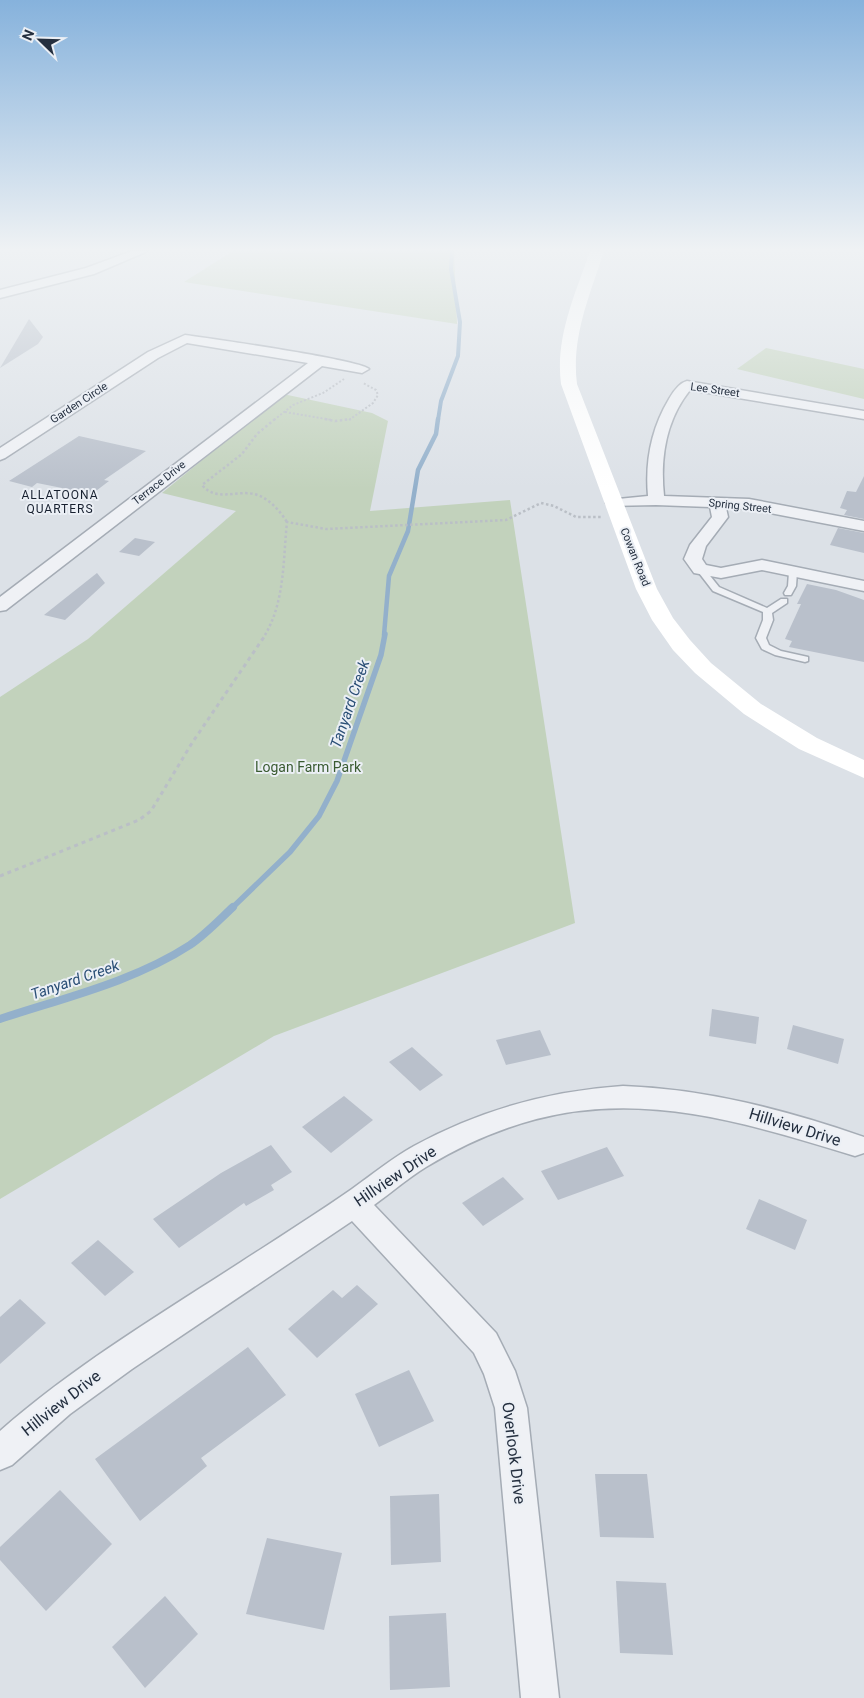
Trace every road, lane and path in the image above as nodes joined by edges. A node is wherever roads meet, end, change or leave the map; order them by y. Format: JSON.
{"nodes":[{"id":1,"x":572,"y":330,"type":"edge"},
{"id":2,"x":313,"y":365,"type":"junction"},
{"id":3,"x":361,"y":376,"type":"joint"},
{"id":4,"x":345,"y":379,"type":"junction"},
{"id":5,"x":350,"y":380,"type":"dead end"},
{"id":6,"x":285,"y":412,"type":"junction"},
{"id":7,"x":864,"y":415,"type":"edge"},
{"id":8,"x":0,"y":455,"type":"edge"},
{"id":9,"x":656,"y":500,"type":"junction"},
{"id":10,"x":718,"y":502,"type":"junction"},
{"id":11,"x":615,"y":507,"type":"junction"},
{"id":12,"x":287,"y":522,"type":"junction"},
{"id":13,"x":864,"y":526,"type":"edge"},
{"id":14,"x":700,"y":569,"type":"junction"},
{"id":15,"x":793,"y":572,"type":"junction"},
{"id":16,"x":864,"y":586,"type":"edge"},
{"id":17,"x":0,"y":606,"type":"edge"},
{"id":18,"x":767,"y":612,"type":"junction"},
{"id":19,"x":805,"y":659,"type":"dead end"},
{"id":20,"x":864,"y":770,"type":"edge"},
{"id":21,"x":0,"y":876,"type":"edge"},
{"id":22,"x":855,"y":1145,"type":"dead end"},
{"id":23,"x":354,"y":1203,"type":"junction"},
{"id":24,"x":0,"y":1453,"type":"edge"},
{"id":25,"x":540,"y":1698,"type":"edge"}],
"edges":[{"from":1,"to":11,"type":"main road","name":"Cowan Road"},
{"from":2,"to":3,"type":"street","name":"Garden Circle"},
{"from":2,"to":4,"type":"path"},
{"from":2,"to":8,"type":"street","name":"Garden Circle"},
{"from":2,"to":17,"type":"street","name":"Terrace Drive"},
{"from":3,"to":6,"type":"path"},
{"from":4,"to":5,"type":"path"},
{"from":4,"to":6,"type":"path"},
{"from":6,"to":12,"type":"path"},
{"from":7,"to":9,"type":"street","name":"Lee Street"},
{"from":9,"to":10,"type":"street","name":"Spring Street"},
{"from":9,"to":11,"type":"street","name":"Spring Street"},
{"from":10,"to":13,"type":"street","name":"Spring Street"},
{"from":10,"to":14,"type":"street"},
{"from":11,"to":12,"type":"path"},
{"from":11,"to":20,"type":"main road","name":"Cowan Road"},
{"from":12,"to":21,"type":"path"},
{"from":14,"to":15,"type":"street"},
{"from":14,"to":18,"type":"lane"},
{"from":15,"to":16,"type":"street"},
{"from":15,"to":18,"type":"lane"},
{"from":18,"to":19,"type":"lane"},
{"from":22,"to":23,"type":"street","name":"Hillview Drive"},
{"from":23,"to":24,"type":"street","name":"Hillview Drive"},
{"from":23,"to":25,"type":"street","name":"Overlook Drive"}]}
